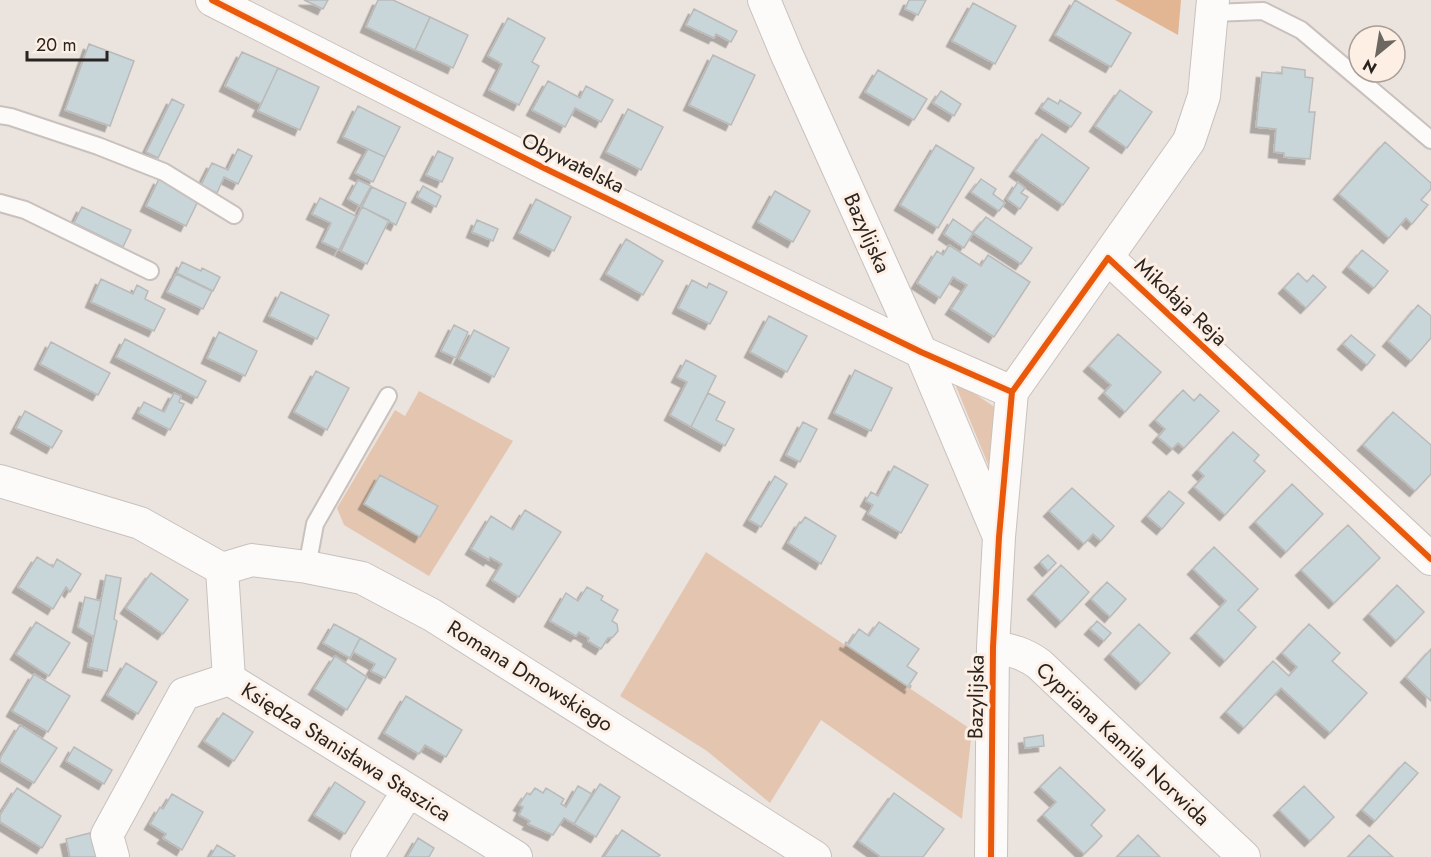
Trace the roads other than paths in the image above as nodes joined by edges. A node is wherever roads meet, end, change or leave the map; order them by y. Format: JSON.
{"nodes":[{"id":1,"x":212,"y":0,"type":"edge"},
{"id":2,"x":764,"y":0,"type":"edge"},
{"id":3,"x":1213,"y":6,"type":"edge"},
{"id":4,"x":0,"y":116,"type":"edge"},
{"id":5,"x":1431,"y":140,"type":"edge"},
{"id":6,"x":0,"y":203,"type":"edge"},
{"id":7,"x":234,"y":215,"type":"dead end"},
{"id":8,"x":1108,"y":258,"type":"junction"},
{"id":9,"x":150,"y":271,"type":"dead end"},
{"id":10,"x":921,"y":352,"type":"junction"},
{"id":11,"x":1012,"y":392,"type":"junction"},
{"id":12,"x":388,"y":396,"type":"dead end"},
{"id":13,"x":0,"y":481,"type":"edge"},
{"id":14,"x":999,"y":537,"type":"junction"},
{"id":15,"x":1431,"y":559,"type":"edge"},
{"id":16,"x":307,"y":567,"type":"junction"},
{"id":17,"x":222,"y":569,"type":"junction"},
{"id":18,"x":993,"y":647,"type":"junction"},
{"id":19,"x":229,"y":679,"type":"junction"},
{"id":20,"x":408,"y":791,"type":"junction"},
{"id":21,"x":113,"y":857,"type":"edge"},
{"id":22,"x":367,"y":857,"type":"edge"},
{"id":23,"x":516,"y":857,"type":"edge"},
{"id":24,"x":815,"y":857,"type":"edge"},
{"id":25,"x":991,"y":857,"type":"edge"},
{"id":26,"x":1244,"y":857,"type":"edge"}],
"edges":[{"from":1,"to":10,"type":"street","name":"Obywatelska"},
{"from":2,"to":10,"type":"street","name":"Bazylijska"},
{"from":3,"to":5,"type":"lane"},
{"from":3,"to":8,"type":"street"},
{"from":4,"to":7,"type":"lane"},
{"from":6,"to":9,"type":"lane"},
{"from":8,"to":11,"type":"street","name":"Mikołaja Reja"},
{"from":8,"to":15,"type":"street","name":"Mikołaja Reja"},
{"from":10,"to":11,"type":"street","name":"Obywatelska"},
{"from":10,"to":14,"type":"street","name":"Bazylijska"},
{"from":11,"to":14,"type":"street"},
{"from":12,"to":16,"type":"lane"},
{"from":13,"to":17,"type":"street"},
{"from":14,"to":18,"type":"street","name":"Bazylijska"},
{"from":16,"to":17,"type":"street","name":"Romana Dmowskiego"},
{"from":16,"to":24,"type":"street","name":"Romana Dmowskiego"},
{"from":17,"to":19,"type":"street","name":"Księdza Stanisława Staszica"},
{"from":18,"to":25,"type":"street","name":"Bazylijska"},
{"from":18,"to":26,"type":"street","name":"Cypriana Kamila Norwida"},
{"from":19,"to":20,"type":"street","name":"Księdza Stanisława Staszica"},
{"from":19,"to":21,"type":"street"},
{"from":20,"to":22,"type":"street"},
{"from":20,"to":23,"type":"street","name":"Księdza Stanisława Staszica"}]}
